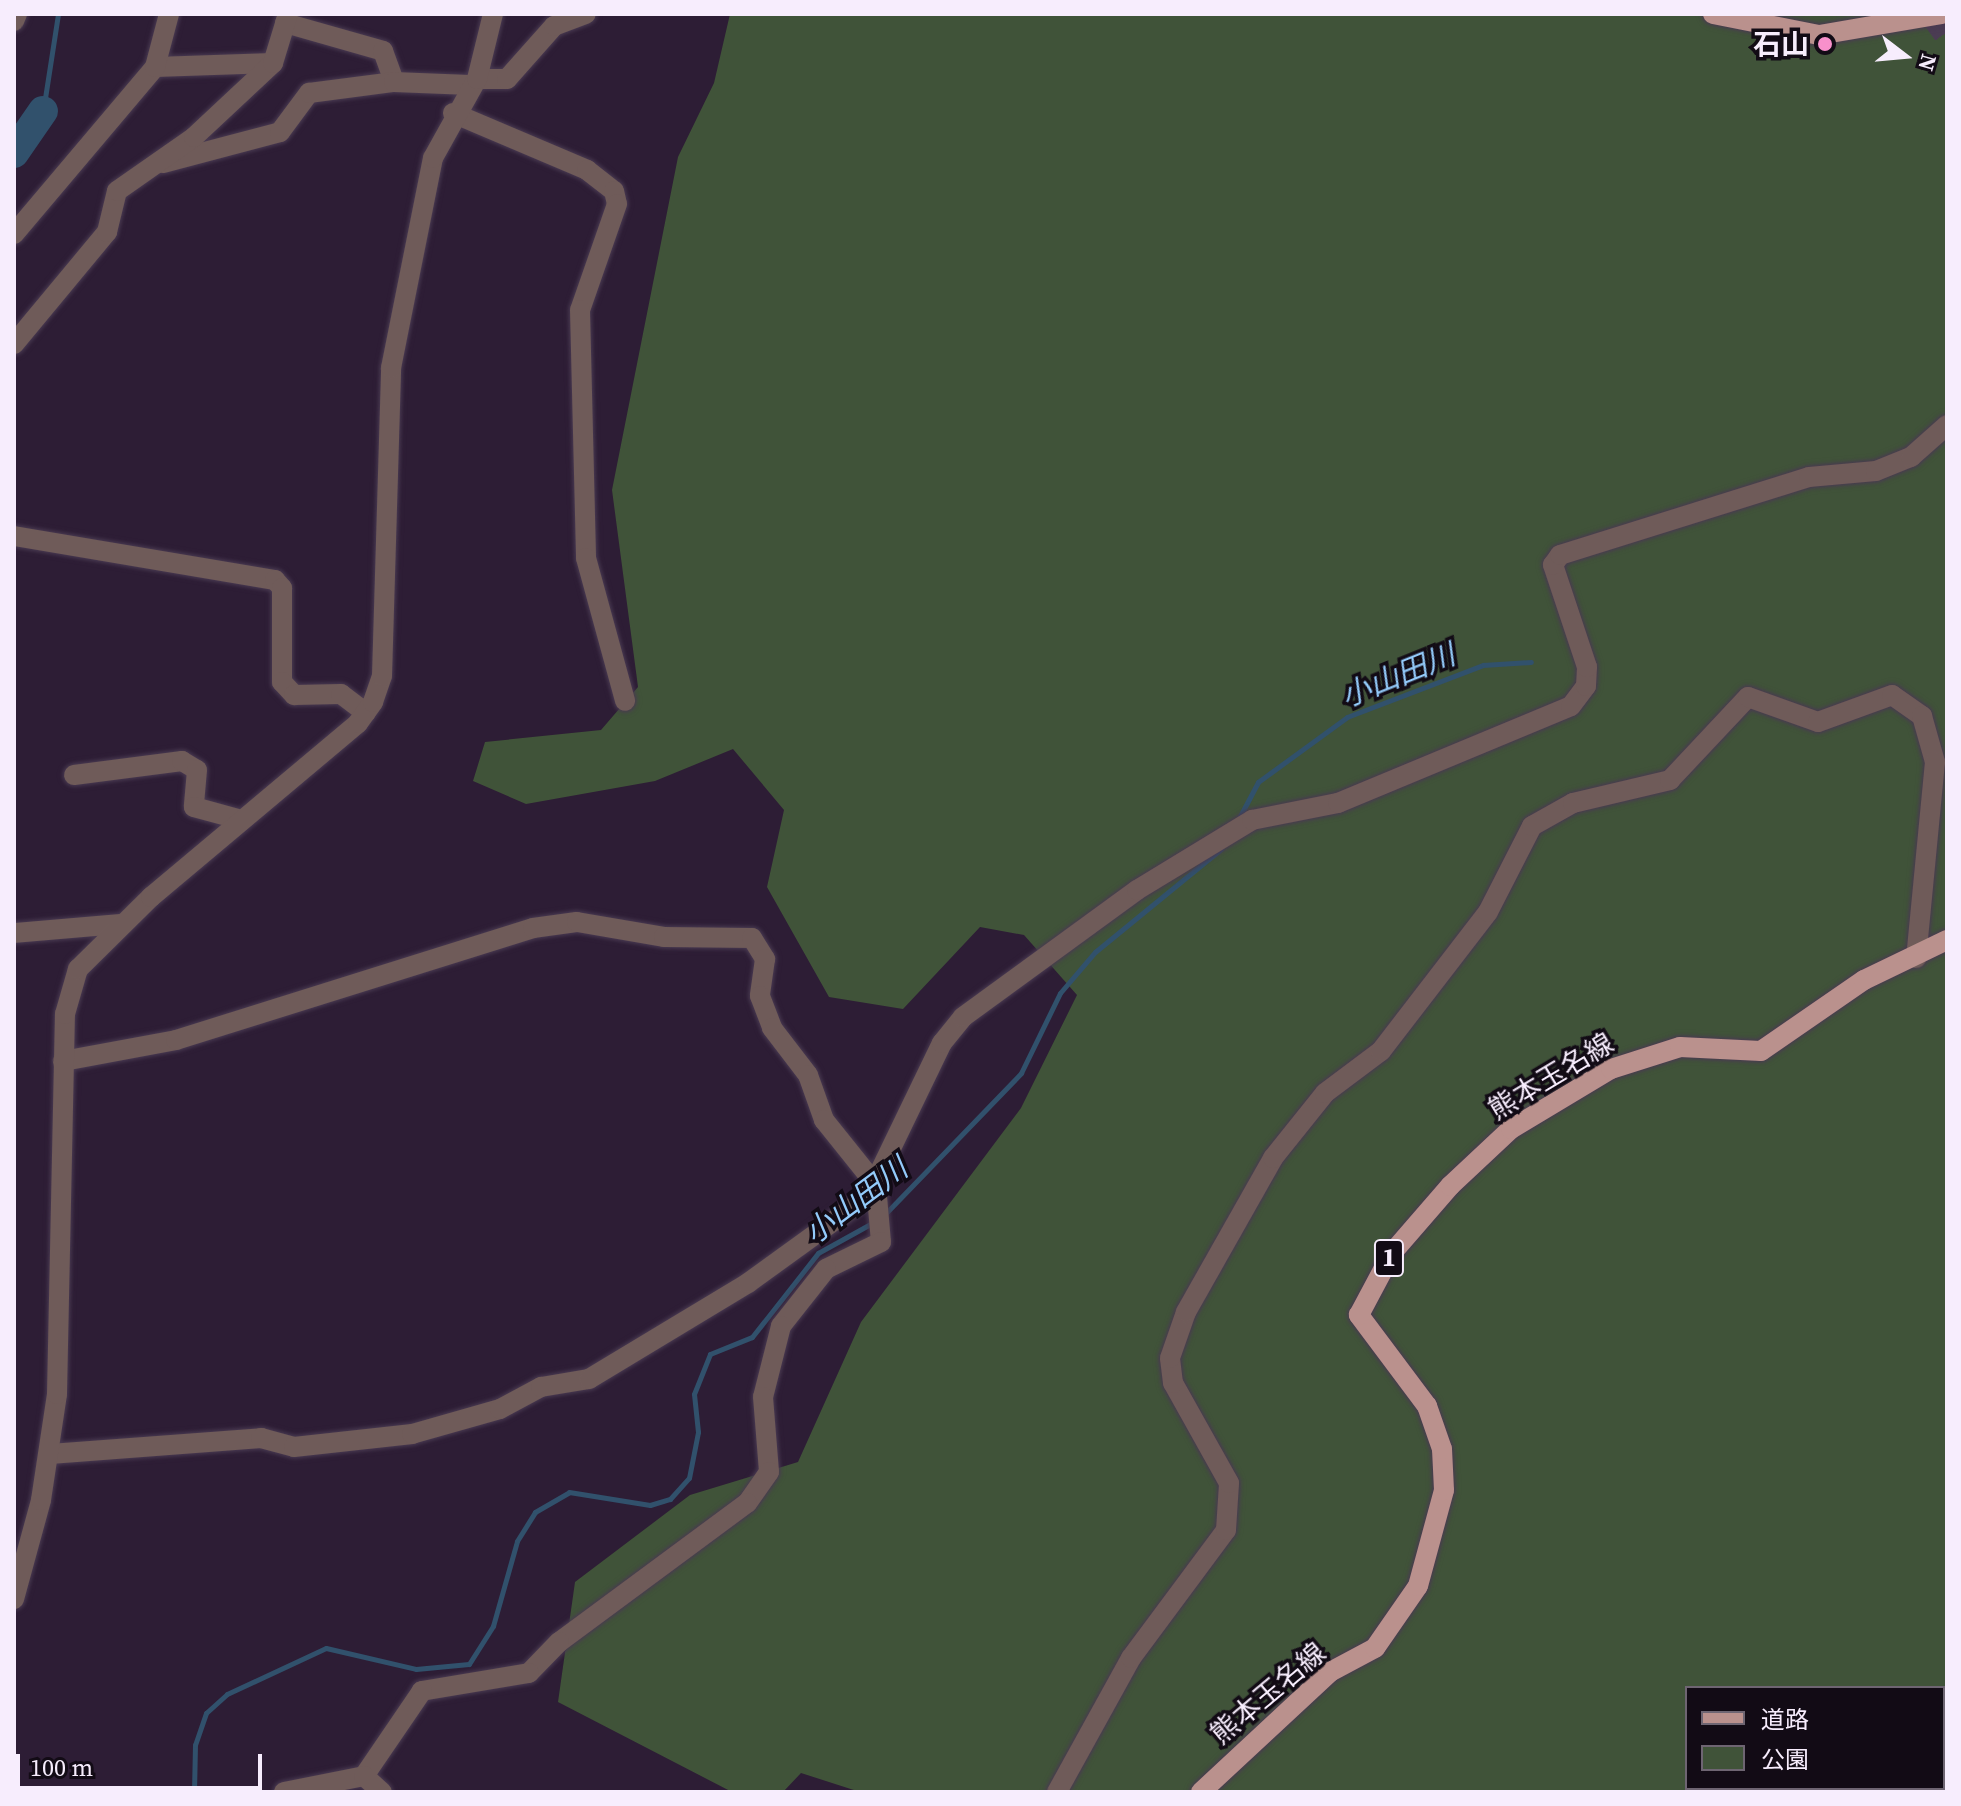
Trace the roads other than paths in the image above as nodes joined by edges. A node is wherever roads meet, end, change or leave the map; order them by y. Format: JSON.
{"nodes":[{"id":1,"x":17,"y":14,"type":"edge"},
{"id":2,"x":169,"y":14,"type":"edge"},
{"id":3,"x":493,"y":14,"type":"edge"},
{"id":4,"x":586,"y":14,"type":"edge"},
{"id":5,"x":1713,"y":14,"type":"edge"},
{"id":6,"x":1942,"y":14,"type":"edge"},
{"id":7,"x":287,"y":18,"type":"edge"},
{"id":8,"x":14,"y":21,"type":"edge"},
{"id":9,"x":273,"y":63,"type":"junction"},
{"id":10,"x":155,"y":67,"type":"junction"},
{"id":11,"x":394,"y":82,"type":"junction"},
{"id":12,"x":473,"y":82,"type":"junction"},
{"id":13,"x":453,"y":113,"type":"junction"},
{"id":14,"x":152,"y":165,"type":"junction"},
{"id":15,"x":14,"y":234,"type":"edge"},
{"id":16,"x":14,"y":344,"type":"edge"},
{"id":17,"x":1947,"y":425,"type":"edge"},
{"id":18,"x":14,"y":536,"type":"edge"},
{"id":19,"x":625,"y":701,"type":"dead end"},
{"id":20,"x":366,"y":713,"type":"junction"},
{"id":21,"x":74,"y":775,"type":"dead end"},
{"id":22,"x":242,"y":820,"type":"junction"},
{"id":23,"x":120,"y":924,"type":"junction"},
{"id":24,"x":14,"y":933,"type":"edge"},
{"id":25,"x":1947,"y":940,"type":"edge"},
{"id":26,"x":1916,"y":958,"type":"junction"},
{"id":27,"x":63,"y":1061,"type":"junction"},
{"id":28,"x":878,"y":1194,"type":"junction"},
{"id":29,"x":50,"y":1454,"type":"junction"},
{"id":30,"x":14,"y":1599,"type":"edge"},
{"id":31,"x":364,"y":1776,"type":"junction"},
{"id":32,"x":284,"y":1792,"type":"edge"},
{"id":33,"x":382,"y":1792,"type":"edge"},
{"id":34,"x":1057,"y":1792,"type":"edge"},
{"id":35,"x":1201,"y":1792,"type":"edge"}],
"edges":[{"from":1,"to":8,"type":"street"},
{"from":2,"to":10,"type":"street"},
{"from":3,"to":12,"type":"street"},
{"from":4,"to":12,"type":"street"},
{"from":5,"to":6,"type":"main road"},
{"from":7,"to":9,"type":"street"},
{"from":7,"to":11,"type":"street"},
{"from":9,"to":10,"type":"street"},
{"from":9,"to":14,"type":"street"},
{"from":10,"to":15,"type":"street"},
{"from":11,"to":12,"type":"street"},
{"from":11,"to":14,"type":"street"},
{"from":12,"to":13,"type":"street"},
{"from":13,"to":19,"type":"street"},
{"from":13,"to":20,"type":"street"},
{"from":14,"to":16,"type":"street"},
{"from":17,"to":28,"type":"street"},
{"from":18,"to":20,"type":"street"},
{"from":20,"to":22,"type":"street"},
{"from":21,"to":22,"type":"street"},
{"from":22,"to":23,"type":"street"},
{"from":23,"to":24,"type":"street"},
{"from":23,"to":27,"type":"street"},
{"from":25,"to":26,"type":"main road","name":"熊本玉名線","number":"1"},
{"from":26,"to":34,"type":"street"},
{"from":26,"to":35,"type":"main road","name":"熊本玉名線","number":"1"},
{"from":27,"to":28,"type":"street"},
{"from":27,"to":29,"type":"street"},
{"from":28,"to":29,"type":"street"},
{"from":28,"to":31,"type":"street"},
{"from":29,"to":30,"type":"street"},
{"from":31,"to":32,"type":"street"},
{"from":31,"to":33,"type":"street"}]}
